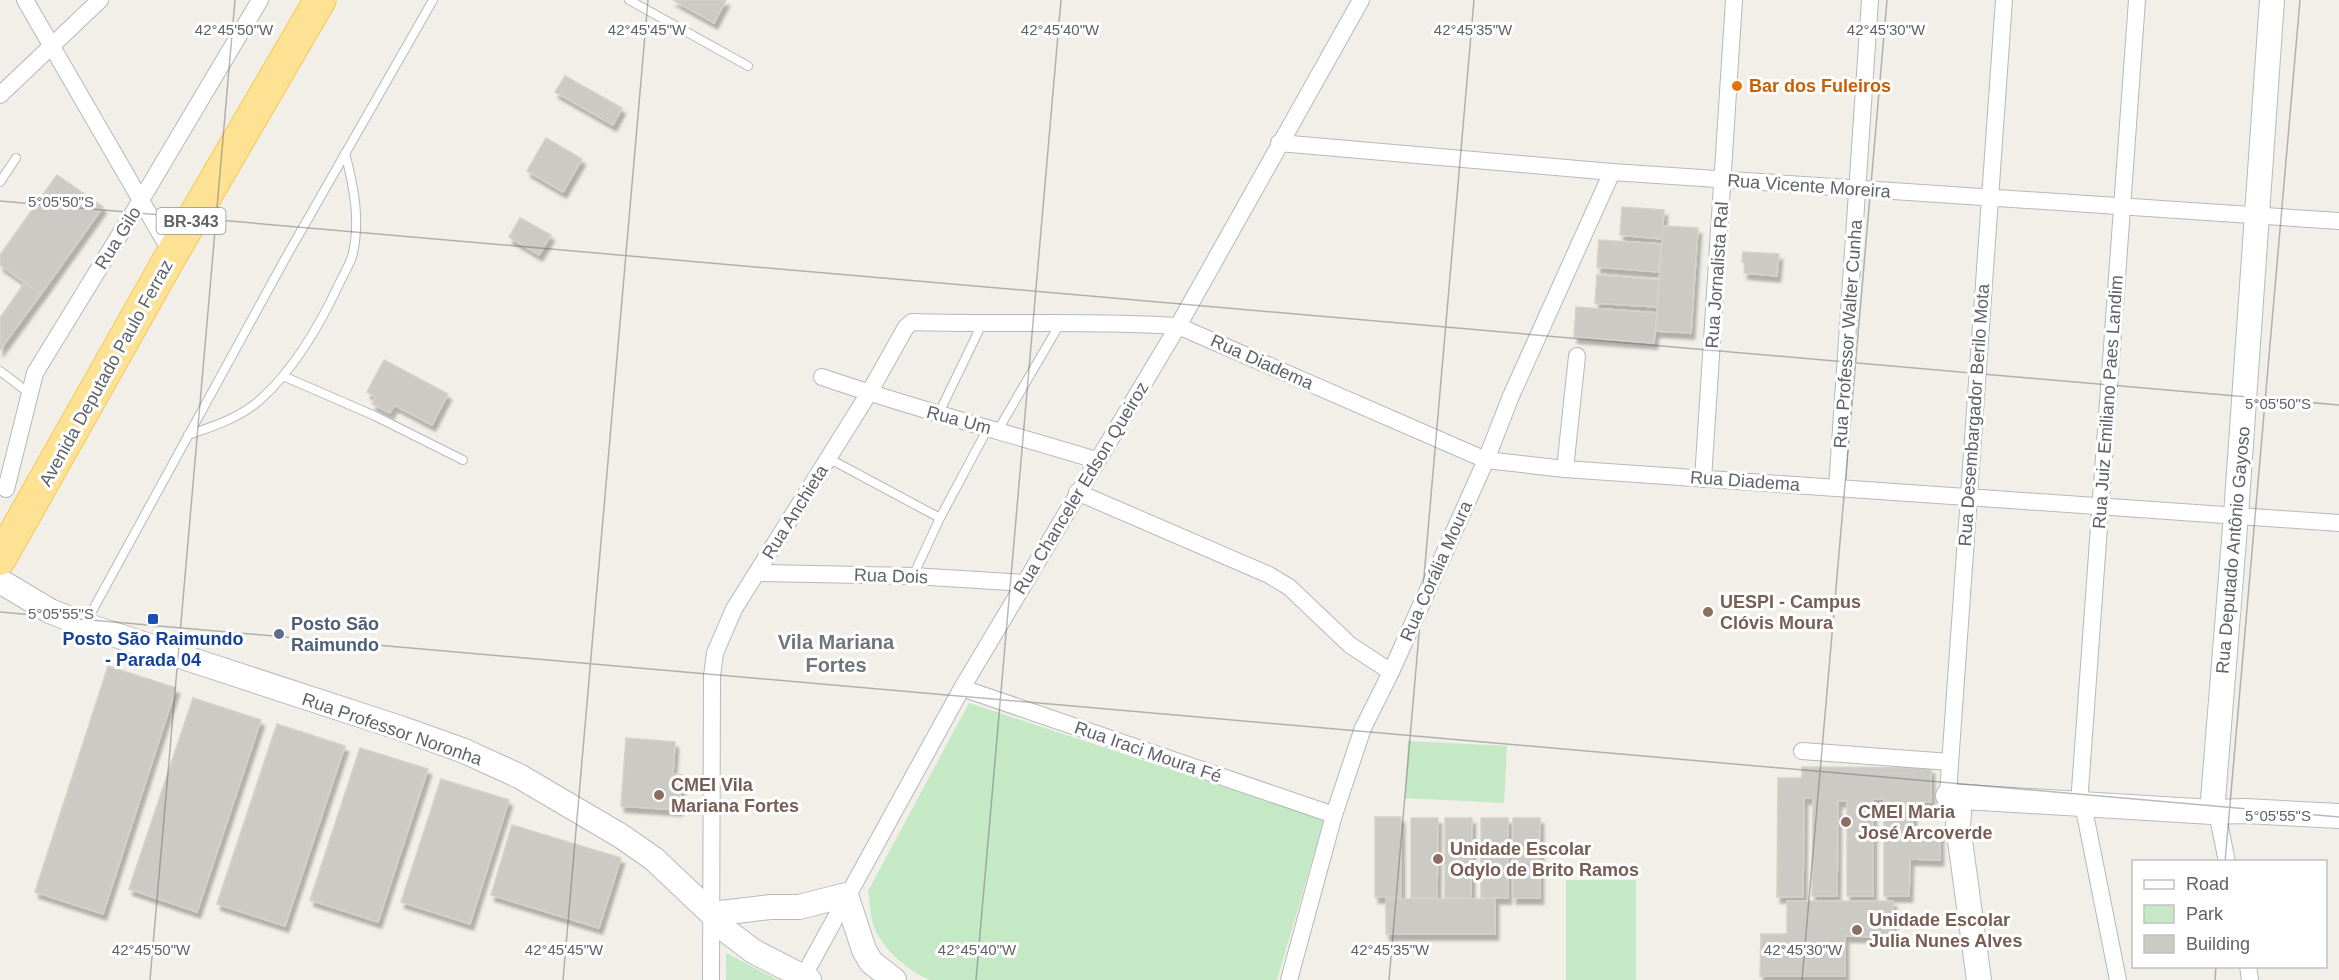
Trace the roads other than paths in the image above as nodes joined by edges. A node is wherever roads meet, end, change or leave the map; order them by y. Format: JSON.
{"nodes":[{"id":1,"x":25,"y":0,"type":"edge"},
{"id":2,"x":100,"y":0,"type":"edge"},
{"id":3,"x":260,"y":0,"type":"edge"},
{"id":4,"x":320,"y":0,"type":"edge"},
{"id":5,"x":433,"y":0,"type":"edge"},
{"id":6,"x":629,"y":0,"type":"edge"},
{"id":7,"x":1361,"y":0,"type":"edge"},
{"id":8,"x":1734,"y":0,"type":"edge"},
{"id":9,"x":1870,"y":0,"type":"edge"},
{"id":10,"x":2004,"y":0,"type":"edge"},
{"id":11,"x":2137,"y":0,"type":"edge"},
{"id":12,"x":2272,"y":0,"type":"edge"},
{"id":13,"x":52,"y":45,"type":"junction"},
{"id":14,"x":748,"y":66,"type":"dead end"},
{"id":15,"x":0,"y":95,"type":"edge"},
{"id":16,"x":1279,"y":143,"type":"junction"},
{"id":17,"x":345,"y":153,"type":"junction"},
{"id":18,"x":16,"y":158,"type":"dead end"},
{"id":19,"x":1612,"y":172,"type":"junction"},
{"id":20,"x":1723,"y":180,"type":"junction"},
{"id":21,"x":0,"y":182,"type":"edge"},
{"id":22,"x":1858,"y":189,"type":"junction"},
{"id":23,"x":1989,"y":198,"type":"junction"},
{"id":24,"x":141,"y":200,"type":"junction"},
{"id":25,"x":2122,"y":206,"type":"junction"},
{"id":26,"x":2258,"y":216,"type":"junction"},
{"id":27,"x":2339,"y":221,"type":"edge"},
{"id":28,"x":172,"y":254,"type":"junction"},
{"id":29,"x":1061,"y":322,"type":"junction"},
{"id":30,"x":982,"y":324,"type":"junction"},
{"id":31,"x":1178,"y":326,"type":"junction"},
{"id":32,"x":1576,"y":356,"type":"dead end"},
{"id":33,"x":0,"y":371,"type":"edge"},
{"id":34,"x":283,"y":376,"type":"junction"},
{"id":35,"x":822,"y":377,"type":"dead end"},
{"id":36,"x":29,"y":393,"type":"junction"},
{"id":37,"x":869,"y":393,"type":"junction"},
{"id":38,"x":938,"y":415,"type":"junction"},
{"id":39,"x":993,"y":429,"type":"junction"},
{"id":40,"x":188,"y":435,"type":"junction"},
{"id":41,"x":828,"y":458,"type":"junction"},
{"id":42,"x":463,"y":460,"type":"dead end"},
{"id":43,"x":1096,"y":460,"type":"junction"},
{"id":44,"x":1486,"y":460,"type":"junction"},
{"id":45,"x":1565,"y":469,"type":"junction"},
{"id":46,"x":1703,"y":478,"type":"junction"},
{"id":47,"x":2,"y":484,"type":"edge"},
{"id":48,"x":1837,"y":488,"type":"junction"},
{"id":49,"x":1077,"y":492,"type":"junction"},
{"id":50,"x":1968,"y":498,"type":"junction"},
{"id":51,"x":2101,"y":506,"type":"junction"},
{"id":52,"x":2236,"y":515,"type":"junction"},
{"id":53,"x":940,"y":518,"type":"junction"},
{"id":54,"x":24,"y":519,"type":"junction"},
{"id":55,"x":2339,"y":523,"type":"edge"},
{"id":56,"x":0,"y":559,"type":"edge"},
{"id":57,"x":757,"y":573,"type":"junction"},
{"id":58,"x":913,"y":576,"type":"junction"},
{"id":59,"x":0,"y":581,"type":"edge"},
{"id":60,"x":1025,"y":583,"type":"junction"},
{"id":61,"x":85,"y":625,"type":"junction"},
{"id":62,"x":1391,"y":672,"type":"junction"},
{"id":63,"x":962,"y":688,"type":"junction"},
{"id":64,"x":1802,"y":751,"type":"dead end"},
{"id":65,"x":1950,"y":762,"type":"junction"},
{"id":66,"x":1954,"y":797,"type":"junction"},
{"id":67,"x":2081,"y":804,"type":"junction"},
{"id":68,"x":2214,"y":812,"type":"junction"},
{"id":69,"x":1334,"y":815,"type":"junction"},
{"id":70,"x":2339,"y":816,"type":"edge"},
{"id":71,"x":2227,"y":860,"type":"edge"},
{"id":72,"x":846,"y":896,"type":"junction"},
{"id":73,"x":712,"y":914,"type":"junction"},
{"id":74,"x":1976,"y":975,"type":"edge"},
{"id":75,"x":806,"y":979,"type":"edge"},
{"id":76,"x":711,"y":980,"type":"edge"},
{"id":77,"x":894,"y":980,"type":"edge"},
{"id":78,"x":1289,"y":980,"type":"edge"},
{"id":79,"x":2118,"y":980,"type":"edge"}],
"edges":[{"from":1,"to":13,"type":"street"},
{"from":2,"to":13,"type":"street"},
{"from":3,"to":24,"type":"street","name":"Rua Gilo"},
{"from":4,"to":28,"type":"highway","name":"Avenida Deputado Paulo Ferraz","number":"BR-343"},
{"from":5,"to":17,"type":"lane"},
{"from":6,"to":14,"type":"lane"},
{"from":7,"to":16,"type":"street","name":"Rua Chanceler Edson Queiroz"},
{"from":8,"to":20,"type":"street","name":"Rua Jornalista Ral"},
{"from":9,"to":22,"type":"street","name":"Rua Professor Walter Cunha"},
{"from":10,"to":23,"type":"street","name":"Rua Desembargador Berilo Mota"},
{"from":11,"to":25,"type":"street","name":"Rua Juiz Emiliano Paes Landim"},
{"from":12,"to":26,"type":"street","name":"Rua Deputado Antônio Gayoso"},
{"from":13,"to":15,"type":"street"},
{"from":13,"to":24,"type":"street"},
{"from":16,"to":19,"type":"street","name":"Rua Vicente Moreira"},
{"from":16,"to":31,"type":"street","name":"Rua Chanceler Edson Queiroz"},
{"from":17,"to":34,"type":"lane"},
{"from":17,"to":40,"type":"lane"},
{"from":18,"to":21,"type":"lane"},
{"from":19,"to":20,"type":"street","name":"Rua Vicente Moreira"},
{"from":19,"to":44,"type":"street","name":"Rua Corália Moura"},
{"from":20,"to":22,"type":"street","name":"Rua Vicente Moreira"},
{"from":20,"to":46,"type":"street","name":"Rua Jornalista Ral"},
{"from":22,"to":23,"type":"street","name":"Rua Vicente Moreira"},
{"from":22,"to":48,"type":"street","name":"Rua Professor Walter Cunha"},
{"from":23,"to":25,"type":"street","name":"Rua Vicente Moreira"},
{"from":23,"to":50,"type":"street","name":"Rua Desembargador Berilo Mota"},
{"from":24,"to":28,"type":"street"},
{"from":24,"to":36,"type":"street","name":"Rua Gilo"},
{"from":25,"to":26,"type":"street","name":"Rua Vicente Moreira"},
{"from":25,"to":51,"type":"street","name":"Rua Juiz Emiliano Paes Landim"},
{"from":26,"to":27,"type":"street","name":"Rua Vicente Moreira"},
{"from":26,"to":52,"type":"street","name":"Rua Deputado Antônio Gayoso"},
{"from":28,"to":54,"type":"highway","name":"Avenida Deputado Paulo Ferraz","number":"BR-343"},
{"from":29,"to":30,"type":"street","name":"Rua Anchieta"},
{"from":29,"to":31,"type":"street","name":"Rua Anchieta"},
{"from":29,"to":39,"type":"lane"},
{"from":30,"to":37,"type":"street","name":"Rua Anchieta"},
{"from":30,"to":38,"type":"lane"},
{"from":31,"to":43,"type":"street","name":"Rua Chanceler Edson Queiroz"},
{"from":31,"to":44,"type":"street","name":"Rua Diadema"},
{"from":32,"to":45,"type":"street"},
{"from":33,"to":36,"type":"lane"},
{"from":34,"to":40,"type":"lane"},
{"from":34,"to":42,"type":"lane"},
{"from":35,"to":37,"type":"street","name":"Rua Um"},
{"from":36,"to":47,"type":"street","name":"Rua Gilo"},
{"from":37,"to":38,"type":"street","name":"Rua Um"},
{"from":37,"to":41,"type":"street","name":"Rua Anchieta"},
{"from":38,"to":39,"type":"street","name":"Rua Um"},
{"from":39,"to":43,"type":"street","name":"Rua Um"},
{"from":39,"to":53,"type":"lane"},
{"from":40,"to":61,"type":"lane"},
{"from":41,"to":53,"type":"lane"},
{"from":41,"to":57,"type":"street","name":"Rua Anchieta"},
{"from":43,"to":49,"type":"street","name":"Rua Chanceler Edson Queiroz"},
{"from":44,"to":45,"type":"street","name":"Rua Diadema"},
{"from":44,"to":62,"type":"street","name":"Rua Corália Moura"},
{"from":45,"to":46,"type":"street","name":"Rua Diadema"},
{"from":46,"to":48,"type":"street","name":"Rua Diadema"},
{"from":47,"to":54,"type":"street"},
{"from":48,"to":50,"type":"street","name":"Rua Diadema"},
{"from":49,"to":60,"type":"street","name":"Rua Chanceler Edson Queiroz"},
{"from":49,"to":62,"type":"street"},
{"from":50,"to":51,"type":"street","name":"Rua Diadema"},
{"from":50,"to":65,"type":"street","name":"Rua Desembargador Berilo Mota"},
{"from":51,"to":52,"type":"street","name":"Rua Diadema"},
{"from":51,"to":67,"type":"street","name":"Rua Juiz Emiliano Paes Landim"},
{"from":52,"to":55,"type":"street","name":"Rua Diadema"},
{"from":52,"to":68,"type":"street","name":"Rua Deputado Antônio Gayoso"},
{"from":53,"to":58,"type":"lane"},
{"from":54,"to":56,"type":"highway","name":"Avenida Deputado Paulo Ferraz","number":"BR-343"},
{"from":57,"to":58,"type":"street","name":"Rua Dois"},
{"from":57,"to":73,"type":"street","name":"Rua Anchieta"},
{"from":58,"to":60,"type":"street","name":"Rua Dois"},
{"from":59,"to":61,"type":"street","name":"Rua Professor Noronha"},
{"from":60,"to":63,"type":"street","name":"Rua Chanceler Edson Queiroz"},
{"from":61,"to":73,"type":"street","name":"Rua Professor Noronha"},
{"from":62,"to":69,"type":"street","name":"Rua Corália Moura"},
{"from":63,"to":69,"type":"street","name":"Rua Iraci Moura Fé"},
{"from":63,"to":72,"type":"street","name":"Rua Chanceler Edson Queiroz"},
{"from":64,"to":65,"type":"street"},
{"from":65,"to":66,"type":"street","name":"Rua Desembargador Berilo Mota"},
{"from":66,"to":67,"type":"street"},
{"from":66,"to":74,"type":"street","name":"Rua Desembargador Berilo Mota"},
{"from":67,"to":68,"type":"street"},
{"from":67,"to":79,"type":"street","name":"Rua Juiz Emiliano Paes Landim"},
{"from":68,"to":70,"type":"street"},
{"from":68,"to":71,"type":"street","name":"Rua Deputado Antônio Gayoso"},
{"from":69,"to":78,"type":"street","name":"Rua Corália Moura"},
{"from":72,"to":73,"type":"street"},
{"from":72,"to":75,"type":"street","name":"Rua Chanceler Edson Queiroz"},
{"from":72,"to":77,"type":"street"},
{"from":73,"to":75,"type":"street","name":"Rua Professor Noronha"},
{"from":73,"to":76,"type":"street","name":"Rua Anchieta"}]}
